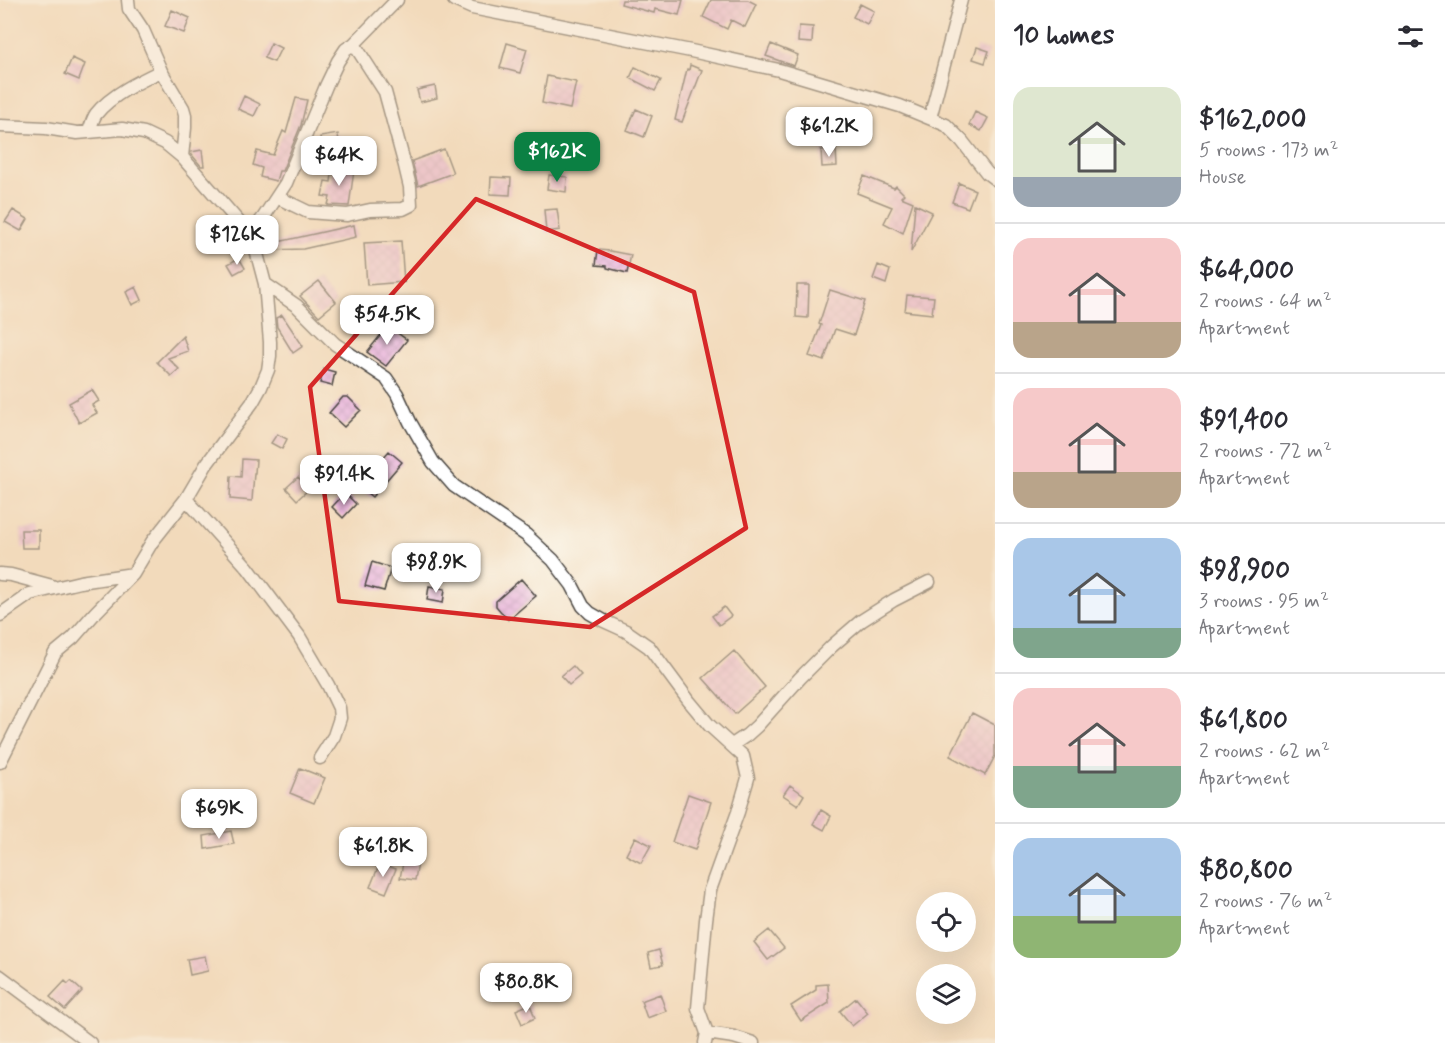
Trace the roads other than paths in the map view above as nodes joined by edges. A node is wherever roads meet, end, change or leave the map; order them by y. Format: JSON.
{"nodes":[{"id":1,"x":128,"y":0,"type":"edge"},
{"id":2,"x":397,"y":0,"type":"edge"},
{"id":3,"x":454,"y":0,"type":"edge"},
{"id":4,"x":961,"y":0,"type":"edge"},
{"id":5,"x":354,"y":44,"type":"junction"},
{"id":6,"x":161,"y":71,"type":"junction"},
{"id":7,"x":930,"y":118,"type":"junction"},
{"id":8,"x":0,"y":126,"type":"edge"},
{"id":9,"x":89,"y":131,"type":"junction"},
{"id":10,"x":182,"y":157,"type":"junction"},
{"id":11,"x":995,"y":179,"type":"edge"},
{"id":12,"x":277,"y":197,"type":"junction"},
{"id":13,"x":250,"y":235,"type":"junction"},
{"id":14,"x":265,"y":284,"type":"junction"},
{"id":15,"x":186,"y":499,"type":"junction"},
{"id":16,"x":0,"y":574,"type":"edge"},
{"id":17,"x":133,"y":574,"type":"junction"},
{"id":18,"x":929,"y":582,"type":"dead end"},
{"id":19,"x":56,"y":587,"type":"junction"},
{"id":20,"x":0,"y":615,"type":"edge"},
{"id":21,"x":732,"y":745,"type":"junction"},
{"id":22,"x":320,"y":758,"type":"dead end"},
{"id":23,"x":0,"y":762,"type":"edge"},
{"id":24,"x":0,"y":976,"type":"edge"},
{"id":25,"x":706,"y":1038,"type":"edge"},
{"id":26,"x":90,"y":1043,"type":"edge"},
{"id":27,"x":753,"y":1043,"type":"edge"}],
"edges":[{"from":1,"to":6,"type":"street"},
{"from":2,"to":5,"type":"street"},
{"from":3,"to":7,"type":"street"},
{"from":4,"to":7,"type":"street"},
{"from":5,"to":12,"type":"street"},
{"from":5,"to":12,"type":"street"},
{"from":6,"to":9,"type":"street"},
{"from":6,"to":10,"type":"street"},
{"from":7,"to":11,"type":"street"},
{"from":8,"to":9,"type":"street"},
{"from":9,"to":10,"type":"street"},
{"from":10,"to":13,"type":"street"},
{"from":12,"to":13,"type":"street"},
{"from":13,"to":14,"type":"street"},
{"from":14,"to":15,"type":"street"},
{"from":14,"to":21,"type":"street"},
{"from":15,"to":17,"type":"street"},
{"from":15,"to":22,"type":"street"},
{"from":16,"to":19,"type":"street"},
{"from":17,"to":19,"type":"street"},
{"from":17,"to":23,"type":"street"},
{"from":18,"to":21,"type":"street"},
{"from":19,"to":20,"type":"street"},
{"from":21,"to":25,"type":"street"},
{"from":24,"to":26,"type":"street"},
{"from":25,"to":27,"type":"street"}]}
